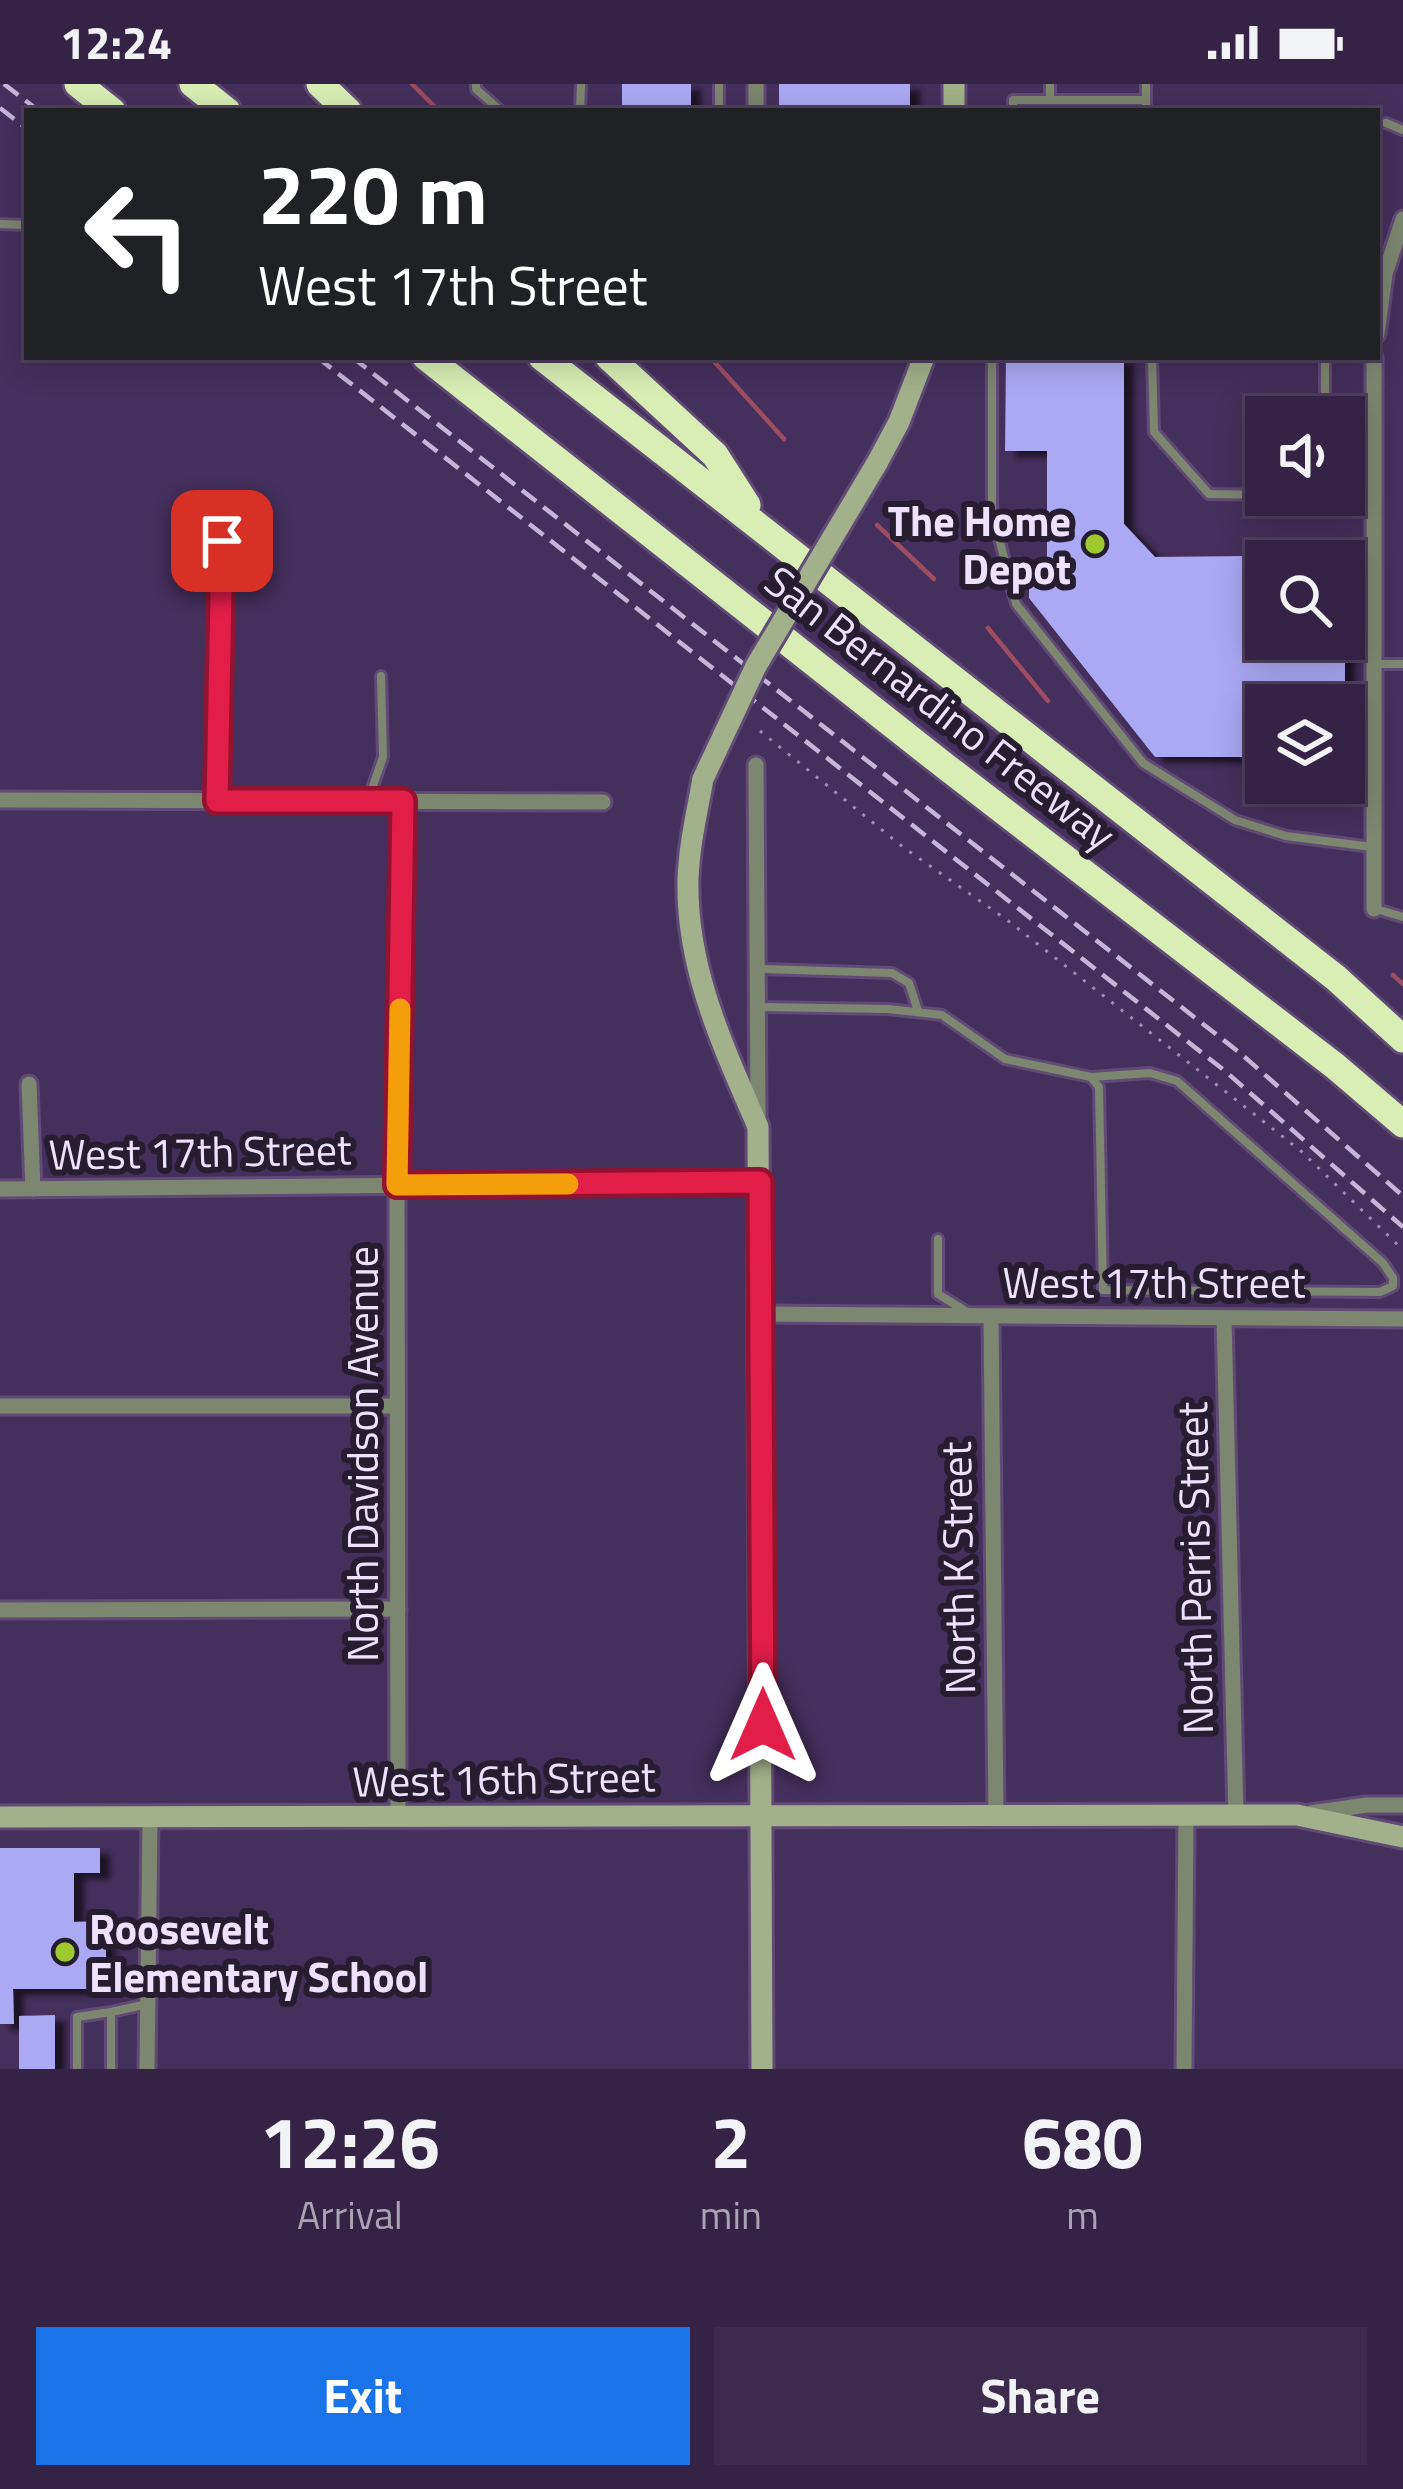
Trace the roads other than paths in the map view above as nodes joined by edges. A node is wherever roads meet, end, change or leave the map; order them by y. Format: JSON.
{"nodes":[{"id":1,"x":79,"y":84,"type":"edge"},
{"id":2,"x":193,"y":84,"type":"edge"},
{"id":3,"x":320,"y":84,"type":"edge"},
{"id":4,"x":476,"y":84,"type":"edge"},
{"id":5,"x":1050,"y":84,"type":"edge"},
{"id":6,"x":1146,"y":84,"type":"edge"},
{"id":7,"x":1050,"y":100,"type":"junction"},
{"id":8,"x":1146,"y":106,"type":"edge"},
{"id":9,"x":108,"y":108,"type":"edge"},
{"id":10,"x":223,"y":108,"type":"edge"},
{"id":11,"x":345,"y":108,"type":"edge"},
{"id":12,"x":498,"y":108,"type":"edge"},
{"id":13,"x":1012,"y":108,"type":"edge"},
{"id":14,"x":1386,"y":123,"type":"dead end"},
{"id":15,"x":1403,"y":130,"type":"edge"},
{"id":16,"x":1403,"y":219,"type":"edge"},
{"id":17,"x":1380,"y":310,"type":"edge"},
{"id":18,"x":430,"y":360,"type":"edge"},
{"id":19,"x":546,"y":360,"type":"edge"},
{"id":20,"x":612,"y":360,"type":"edge"},
{"id":21,"x":923,"y":360,"type":"edge"},
{"id":22,"x":992,"y":360,"type":"edge"},
{"id":23,"x":1152,"y":360,"type":"edge"},
{"id":24,"x":1325,"y":360,"type":"edge"},
{"id":25,"x":1374,"y":360,"type":"edge"},
{"id":26,"x":1325,"y":396,"type":"edge"},
{"id":27,"x":1245,"y":495,"type":"edge"},
{"id":28,"x":1365,"y":496,"type":"edge"},
{"id":29,"x":1374,"y":496,"type":"junction"},
{"id":30,"x":759,"y":524,"type":"junction"},
{"id":31,"x":222,"y":541,"type":"dead end"},
{"id":32,"x":1374,"y":664,"type":"junction"},
{"id":33,"x":1403,"y":664,"type":"edge"},
{"id":34,"x":381,"y":676,"type":"dead end"},
{"id":35,"x":756,"y":765,"type":"dead end"},
{"id":36,"x":0,"y":800,"type":"edge"},
{"id":37,"x":217,"y":801,"type":"junction"},
{"id":38,"x":368,"y":801,"type":"junction"},
{"id":39,"x":403,"y":801,"type":"junction"},
{"id":40,"x":603,"y":802,"type":"dead end"},
{"id":41,"x":1374,"y":847,"type":"junction"},
{"id":42,"x":1374,"y":908,"type":"joint"},
{"id":43,"x":1403,"y":917,"type":"edge"},
{"id":44,"x":757,"y":969,"type":"junction"},
{"id":45,"x":757,"y":1007,"type":"junction"},
{"id":46,"x":918,"y":1011,"type":"junction"},
{"id":47,"x":1403,"y":1039,"type":"edge"},
{"id":48,"x":1091,"y":1077,"type":"junction"},
{"id":49,"x":29,"y":1084,"type":"dead end"},
{"id":50,"x":1403,"y":1124,"type":"edge"},
{"id":51,"x":758,"y":1127,"type":"junction"},
{"id":52,"x":760,"y":1182,"type":"junction"},
{"id":53,"x":397,"y":1185,"type":"junction"},
{"id":54,"x":0,"y":1189,"type":"edge"},
{"id":55,"x":33,"y":1189,"type":"junction"},
{"id":56,"x":938,"y":1239,"type":"dead end"},
{"id":57,"x":760,"y":1314,"type":"junction"},
{"id":58,"x":983,"y":1317,"type":"junction"},
{"id":59,"x":1224,"y":1318,"type":"junction"},
{"id":60,"x":1403,"y":1319,"type":"edge"},
{"id":61,"x":0,"y":1406,"type":"edge"},
{"id":62,"x":397,"y":1406,"type":"junction"},
{"id":63,"x":398,"y":1609,"type":"junction"},
{"id":64,"x":0,"y":1610,"type":"edge"},
{"id":65,"x":1403,"y":1805,"type":"edge"},
{"id":66,"x":763,"y":1814,"type":"junction"},
{"id":67,"x":1298,"y":1815,"type":"junction"},
{"id":68,"x":1186,"y":1816,"type":"junction"},
{"id":69,"x":1236,"y":1816,"type":"junction"},
{"id":70,"x":0,"y":1817,"type":"edge"},
{"id":71,"x":996,"y":1817,"type":"junction"},
{"id":72,"x":150,"y":1818,"type":"junction"},
{"id":73,"x":398,"y":1818,"type":"junction"},
{"id":74,"x":1403,"y":1837,"type":"edge"},
{"id":75,"x":148,"y":2004,"type":"junction"},
{"id":76,"x":112,"y":2012,"type":"junction"},
{"id":77,"x":77,"y":2069,"type":"edge"},
{"id":78,"x":111,"y":2069,"type":"edge"},
{"id":79,"x":147,"y":2069,"type":"edge"},
{"id":80,"x":762,"y":2069,"type":"edge"},
{"id":81,"x":1184,"y":2069,"type":"edge"}],
"edges":[{"from":1,"to":9,"type":"highway"},
{"from":2,"to":10,"type":"highway"},
{"from":3,"to":11,"type":"highway"},
{"from":4,"to":12,"type":"lane"},
{"from":5,"to":7,"type":"lane"},
{"from":6,"to":8,"type":"lane"},
{"from":7,"to":8,"type":"lane"},
{"from":7,"to":13,"type":"lane"},
{"from":14,"to":15,"type":"lane"},
{"from":16,"to":17,"type":"street"},
{"from":18,"to":50,"type":"highway","name":"San Bernardino Freeway"},
{"from":19,"to":30,"type":"highway","name":"San Bernardino Freeway"},
{"from":20,"to":30,"type":"highway"},
{"from":21,"to":51,"type":"street","bridge":true},
{"from":22,"to":41,"type":"lane"},
{"from":23,"to":27,"type":"lane"},
{"from":24,"to":26,"type":"lane"},
{"from":25,"to":29,"type":"street"},
{"from":28,"to":29,"type":"lane"},
{"from":29,"to":32,"type":"street"},
{"from":30,"to":47,"type":"highway","name":"San Bernardino Freeway"},
{"from":31,"to":37,"type":"street"},
{"from":32,"to":33,"type":"lane"},
{"from":32,"to":41,"type":"street"},
{"from":34,"to":38,"type":"lane"},
{"from":35,"to":44,"type":"street"},
{"from":36,"to":37,"type":"street"},
{"from":37,"to":38,"type":"street"},
{"from":38,"to":39,"type":"street"},
{"from":39,"to":40,"type":"street"},
{"from":39,"to":53,"type":"street","name":"North Davidson Avenue"},
{"from":41,"to":42,"type":"street"},
{"from":42,"to":43,"type":"lane"},
{"from":44,"to":45,"type":"street"},
{"from":44,"to":46,"type":"lane"},
{"from":45,"to":46,"type":"lane"},
{"from":45,"to":51,"type":"street"},
{"from":46,"to":48,"type":"lane"},
{"from":48,"to":48,"type":"lane"},
{"from":49,"to":55,"type":"street"},
{"from":51,"to":52,"type":"street"},
{"from":52,"to":53,"type":"street","name":"West 17th Street"},
{"from":52,"to":57,"type":"street"},
{"from":53,"to":55,"type":"street","name":"West 17th Street"},
{"from":53,"to":62,"type":"street","name":"North Davidson Avenue"},
{"from":54,"to":55,"type":"street","name":"West 17th Street"},
{"from":56,"to":58,"type":"lane"},
{"from":57,"to":58,"type":"street","name":"West 17th Street"},
{"from":57,"to":66,"type":"street"},
{"from":58,"to":59,"type":"street","name":"West 17th Street"},
{"from":58,"to":71,"type":"street","name":"North K Street"},
{"from":59,"to":60,"type":"street","name":"West 17th Street"},
{"from":59,"to":69,"type":"street","name":"North Perris Street"},
{"from":61,"to":62,"type":"street"},
{"from":62,"to":63,"type":"street","name":"North Davidson Avenue"},
{"from":63,"to":64,"type":"street"},
{"from":63,"to":73,"type":"street","name":"North Davidson Avenue"},
{"from":65,"to":67,"type":"street","name":"West 16th Street"},
{"from":66,"to":71,"type":"street","name":"West 16th Street"},
{"from":66,"to":73,"type":"street","name":"West 16th Street"},
{"from":66,"to":80,"type":"street"},
{"from":67,"to":69,"type":"street","name":"West 16th Street"},
{"from":67,"to":74,"type":"street","name":"West 16th Street"},
{"from":68,"to":69,"type":"street","name":"West 16th Street"},
{"from":68,"to":71,"type":"street","name":"West 16th Street"},
{"from":68,"to":81,"type":"street"},
{"from":70,"to":72,"type":"street","name":"West 16th Street"},
{"from":72,"to":73,"type":"street","name":"West 16th Street"},
{"from":72,"to":75,"type":"street"},
{"from":75,"to":76,"type":"lane"},
{"from":75,"to":79,"type":"street"},
{"from":76,"to":77,"type":"lane"},
{"from":76,"to":78,"type":"lane"}]}
